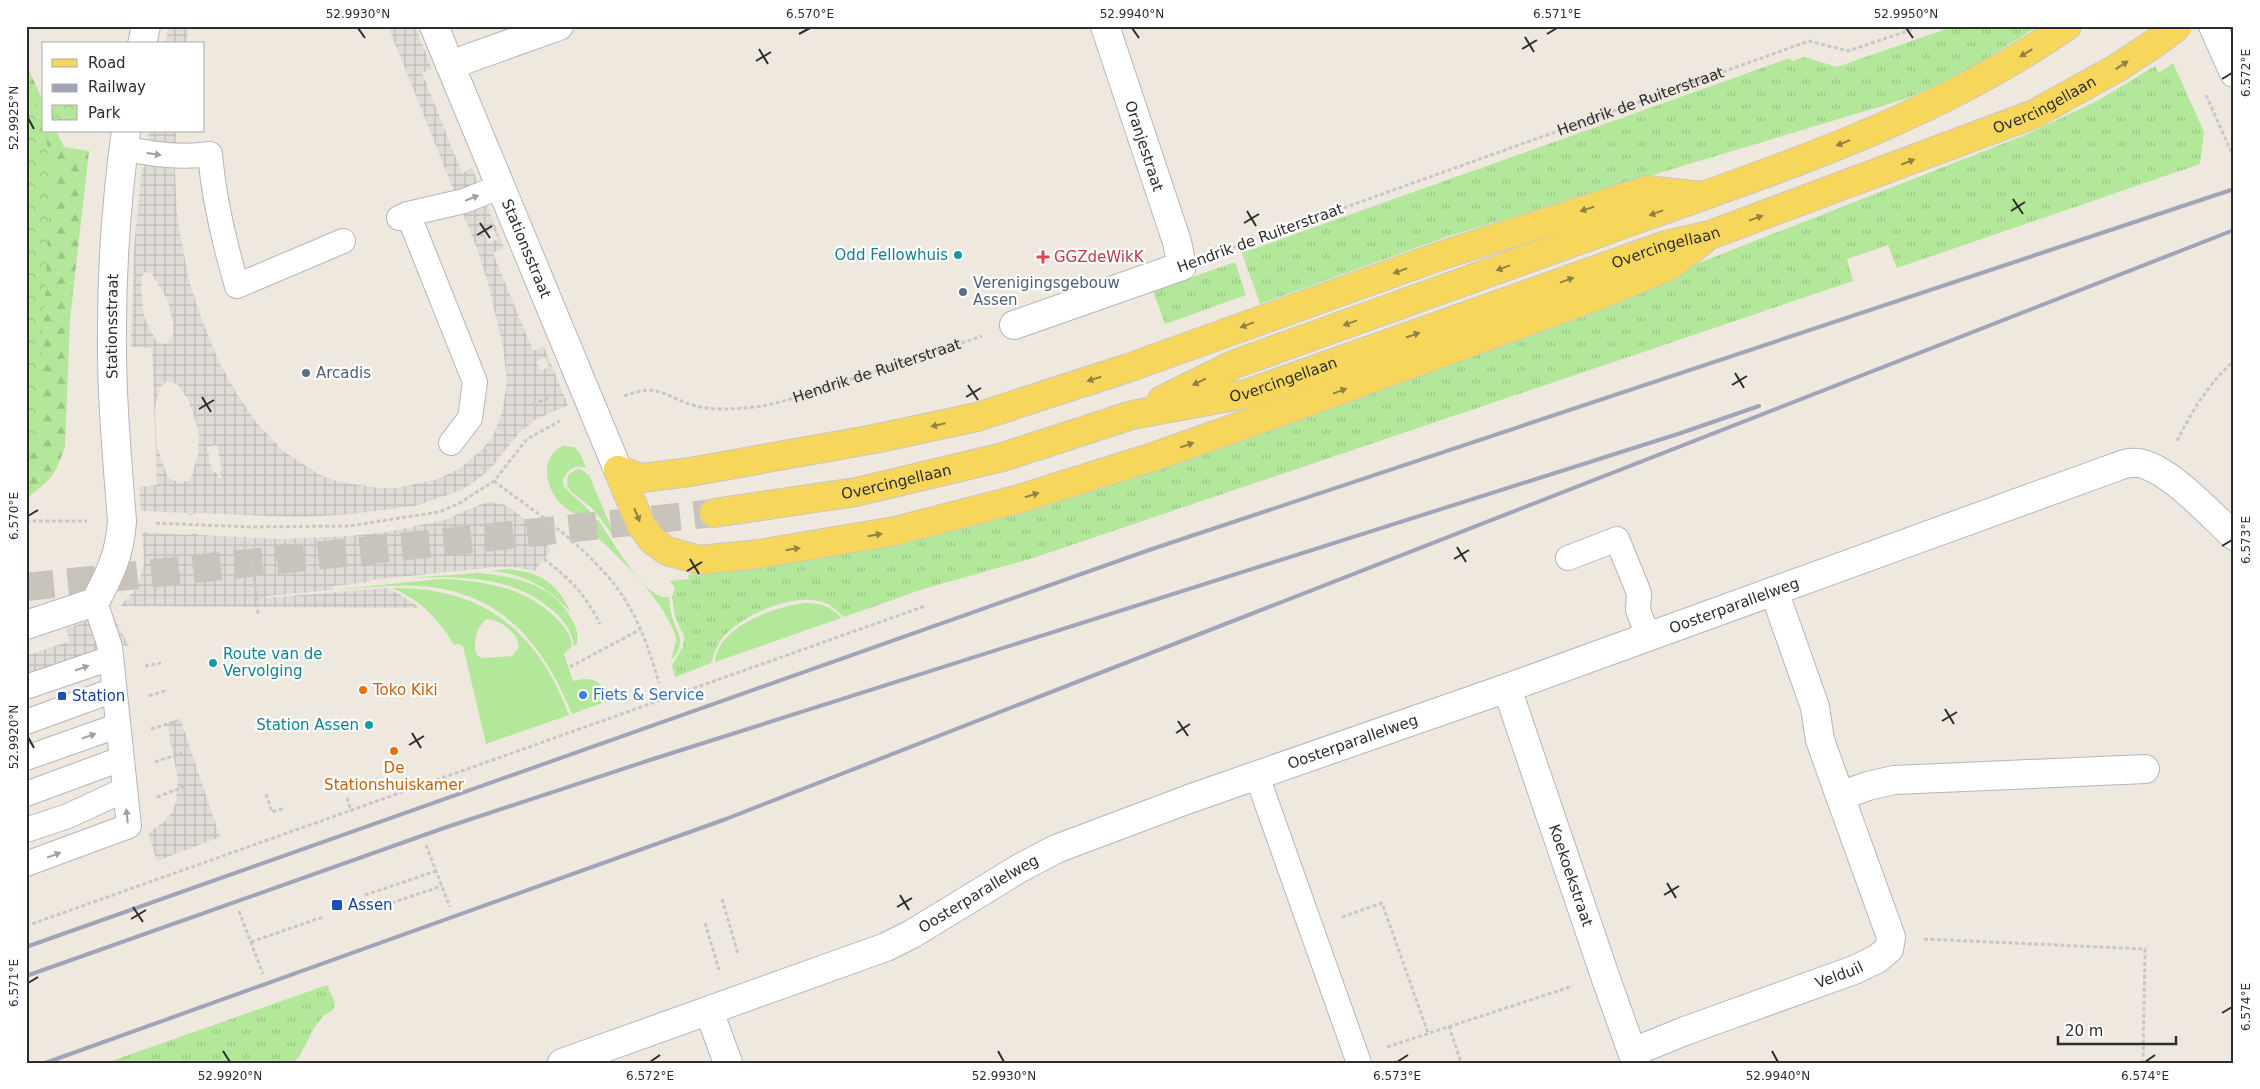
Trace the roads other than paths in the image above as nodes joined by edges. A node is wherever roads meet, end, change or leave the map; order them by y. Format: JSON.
{"nodes":[{"id":1,"x":146,"y":26,"type":"edge"},
{"id":2,"x":434,"y":26,"type":"edge"},
{"id":3,"x":558,"y":26,"type":"edge"},
{"id":4,"x":1104,"y":26,"type":"edge"},
{"id":5,"x":2067,"y":26,"type":"edge"},
{"id":6,"x":2178,"y":26,"type":"edge"},
{"id":7,"x":2213,"y":26,"type":"edge"},
{"id":8,"x":142,"y":42,"type":"edge"},
{"id":9,"x":450,"y":65,"type":"junction"},
{"id":10,"x":2234,"y":73,"type":"edge"},
{"id":11,"x":125,"y":139,"type":"edge"},
{"id":12,"x":502,"y":186,"type":"junction"},
{"id":13,"x":1702,"y":196,"type":"junction"},
{"id":14,"x":1710,"y":236,"type":"junction"},
{"id":15,"x":342,"y":241,"type":"dead end"},
{"id":16,"x":1182,"y":266,"type":"joint"},
{"id":17,"x":1014,"y":325,"type":"road end"},
{"id":18,"x":1132,"y":415,"type":"junction"},
{"id":19,"x":451,"y":443,"type":"dead end"},
{"id":20,"x":618,"y":470,"type":"junction"},
{"id":21,"x":714,"y":512,"type":"tunnel mouth"},
{"id":22,"x":2234,"y":536,"type":"edge"},
{"id":23,"x":1568,"y":558,"type":"dead end"},
{"id":24,"x":1774,"y":591,"type":"junction"},
{"id":25,"x":95,"y":602,"type":"junction"},
{"id":26,"x":26,"y":625,"type":"edge"},
{"id":27,"x":1648,"y":636,"type":"junction"},
{"id":28,"x":111,"y":658,"type":"junction"},
{"id":29,"x":26,"y":687,"type":"edge"},
{"id":30,"x":1507,"y":688,"type":"junction"},
{"id":31,"x":114,"y":690,"type":"junction"},
{"id":32,"x":26,"y":722,"type":"edge"},
{"id":33,"x":117,"y":726,"type":"junction"},
{"id":34,"x":26,"y":758,"type":"edge"},
{"id":35,"x":121,"y":759,"type":"junction"},
{"id":36,"x":2146,"y":769,"type":"dead end"},
{"id":37,"x":1258,"y":776,"type":"junction"},
{"id":38,"x":124,"y":790,"type":"junction"},
{"id":39,"x":26,"y":794,"type":"edge"},
{"id":40,"x":1840,"y":796,"type":"junction"},
{"id":41,"x":26,"y":830,"type":"edge"},
{"id":42,"x":26,"y":864,"type":"edge"},
{"id":43,"x":709,"y":1011,"type":"junction"},
{"id":44,"x":1635,"y":1058,"type":"edge"},
{"id":45,"x":1358,"y":1060,"type":"edge"},
{"id":46,"x":562,"y":1063,"type":"edge"},
{"id":47,"x":728,"y":1063,"type":"edge"}],
"edges":[{"from":1,"to":8,"type":"street"},
{"from":2,"to":9,"type":"street","name":"Stationsstraat"},
{"from":3,"to":9,"type":"street"},
{"from":4,"to":16,"type":"street","name":"Oranjestraat"},
{"from":5,"to":13,"type":"main road","name":"Overcingellaan","one_way":true},
{"from":14,"to":6,"type":"main road","name":"Overcingellaan","one_way":true,"bridge":true},
{"from":7,"to":10,"type":"street"},
{"from":9,"to":12,"type":"street","name":"Stationsstraat"},
{"from":11,"to":15,"type":"lane","one_way":true},
{"from":11,"to":25,"type":"street","name":"Stationsstraat"},
{"from":19,"to":12,"type":"lane","one_way":true},
{"from":12,"to":20,"type":"street","name":"Stationsstraat"},
{"from":13,"to":18,"type":"main road","name":"Overcingellaan","one_way":true},
{"from":13,"to":20,"type":"main road","one_way":true},
{"from":18,"to":14,"type":"main road","name":"Overcingellaan","one_way":true},
{"from":20,"to":14,"type":"main road","one_way":true},
{"from":16,"to":17,"type":"street","name":"Hendrik de Ruiterstraat"},
{"from":18,"to":21,"type":"main road","name":"Overcingellaan"},
{"from":22,"to":24,"type":"street","name":"Oosterparallelweg"},
{"from":23,"to":27,"type":"lane"},
{"from":24,"to":27,"type":"street","name":"Oosterparallelweg"},
{"from":24,"to":40,"type":"street"},
{"from":25,"to":26,"type":"street"},
{"from":25,"to":28,"type":"lane"},
{"from":27,"to":30,"type":"street","name":"Oosterparallelweg"},
{"from":29,"to":28,"type":"lane","one_way":true},
{"from":28,"to":31,"type":"lane"},
{"from":30,"to":37,"type":"street","name":"Oosterparallelweg"},
{"from":30,"to":44,"type":"street","name":"Koekoekstraat"},
{"from":31,"to":32,"type":"lane"},
{"from":31,"to":33,"type":"lane"},
{"from":34,"to":33,"type":"lane","one_way":true},
{"from":33,"to":35,"type":"lane"},
{"from":35,"to":38,"type":"lane"},
{"from":35,"to":39,"type":"lane"},
{"from":36,"to":40,"type":"street"},
{"from":37,"to":43,"type":"street","name":"Oosterparallelweg"},
{"from":37,"to":45,"type":"lane"},
{"from":38,"to":41,"type":"lane"},
{"from":42,"to":38,"type":"lane","one_way":true},
{"from":40,"to":44,"type":"street","name":"Velduil"},
{"from":43,"to":46,"type":"street","name":"Oosterparallelweg"},
{"from":43,"to":47,"type":"street"}]}
